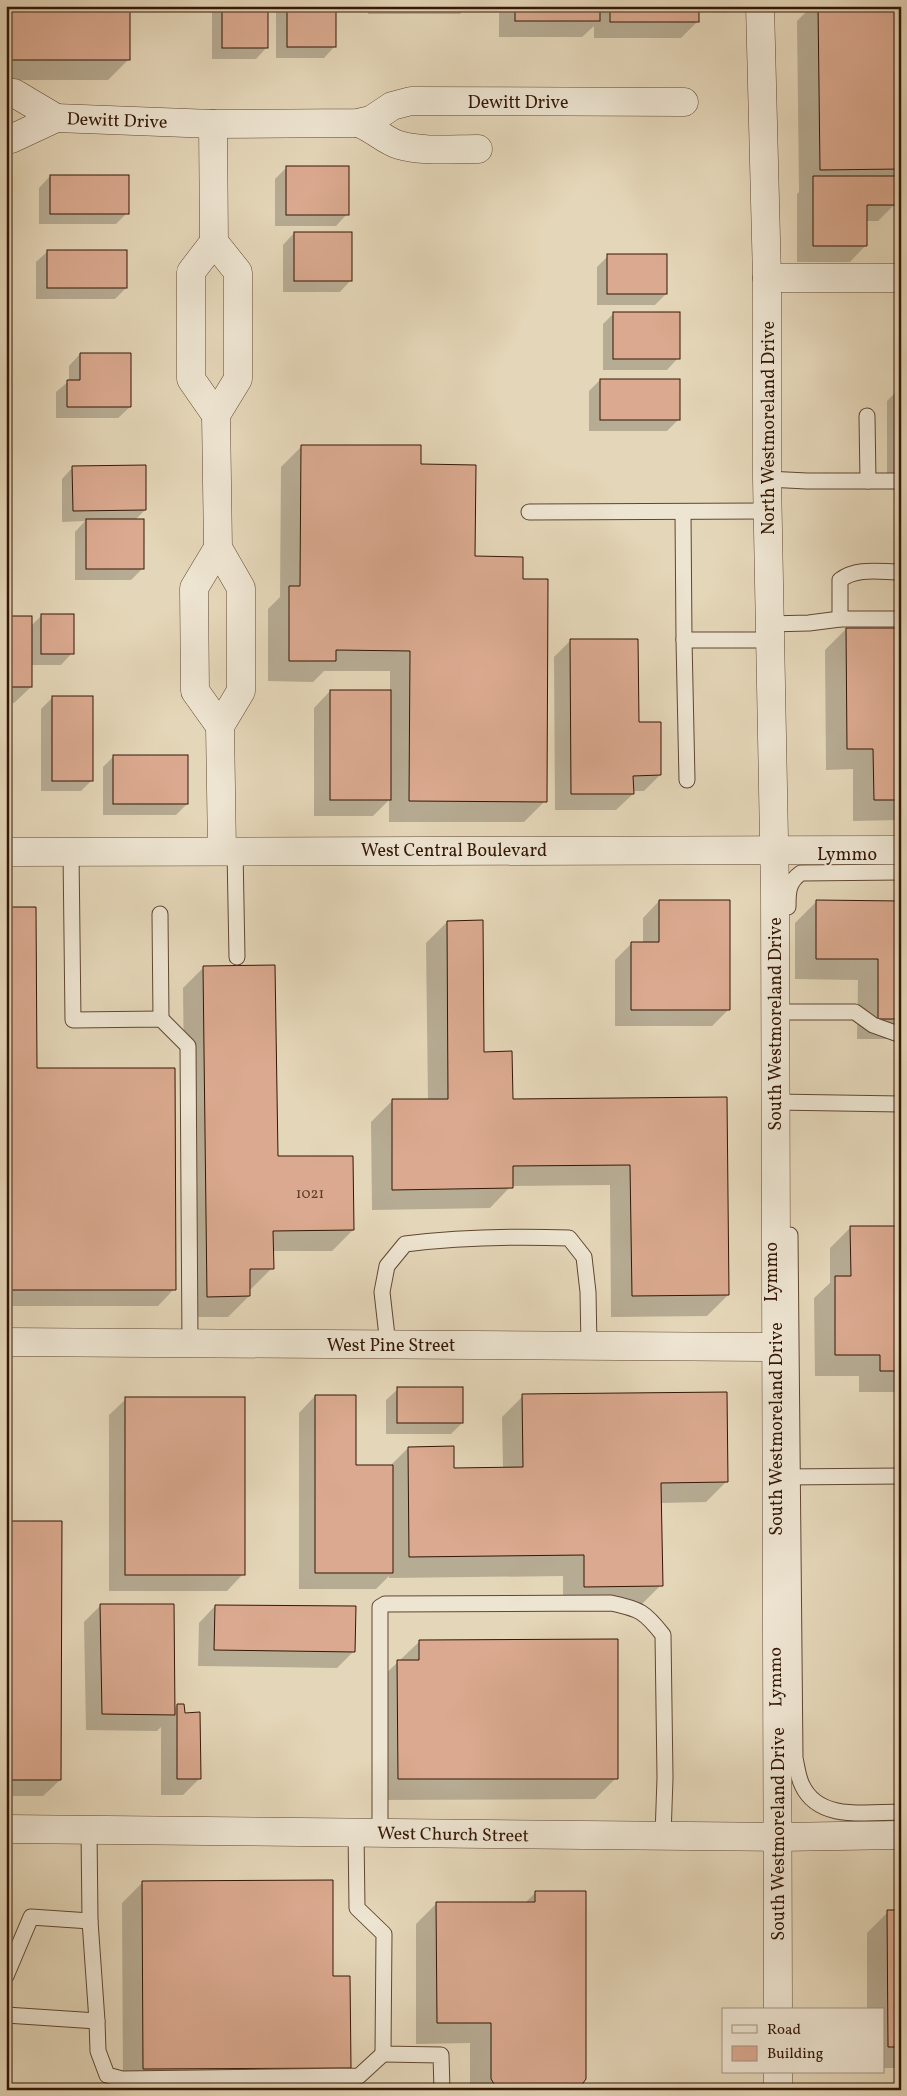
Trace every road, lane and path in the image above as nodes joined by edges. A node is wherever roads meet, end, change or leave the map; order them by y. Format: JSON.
{"nodes":[{"id":1,"x":760,"y":6,"type":"edge"},
{"id":2,"x":6,"y":93,"type":"edge"},
{"id":3,"x":684,"y":102,"type":"dead end"},
{"id":4,"x":56,"y":118,"type":"junction"},
{"id":5,"x":212,"y":124,"type":"junction"},
{"id":6,"x":358,"y":124,"type":"junction"},
{"id":7,"x":6,"y":139,"type":"edge"},
{"id":8,"x":478,"y":149,"type":"dead end"},
{"id":9,"x":214,"y":242,"type":"junction"},
{"id":10,"x":767,"y":278,"type":"junction"},
{"id":11,"x":901,"y":278,"type":"edge"},
{"id":12,"x":216,"y":415,"type":"junction"},
{"id":13,"x":867,"y":416,"type":"dead end"},
{"id":14,"x":767,"y":479,"type":"junction"},
{"id":15,"x":868,"y":481,"type":"junction"},
{"id":16,"x":901,"y":481,"type":"edge"},
{"id":17,"x":768,"y":511,"type":"junction"},
{"id":18,"x":529,"y":512,"type":"dead end"},
{"id":19,"x":683,"y":512,"type":"junction"},
{"id":20,"x":218,"y":548,"type":"junction"},
{"id":21,"x":901,"y":572,"type":"edge"},
{"id":22,"x":840,"y":618,"type":"junction"},
{"id":23,"x":901,"y":618,"type":"edge"},
{"id":24,"x":769,"y":632,"type":"junction"},
{"id":25,"x":684,"y":640,"type":"junction"},
{"id":26,"x":220,"y":726,"type":"junction"},
{"id":27,"x":687,"y":780,"type":"dead end"},
{"id":28,"x":773,"y":849,"type":"junction"},
{"id":29,"x":901,"y":850,"type":"edge"},
{"id":30,"x":228,"y":851,"type":"junction"},
{"id":31,"x":6,"y":852,"type":"edge"},
{"id":32,"x":71,"y":852,"type":"junction"},
{"id":33,"x":901,"y":872,"type":"edge"},
{"id":34,"x":160,"y":914,"type":"dead end"},
{"id":35,"x":237,"y":957,"type":"dead end"},
{"id":36,"x":781,"y":1012,"type":"junction"},
{"id":37,"x":161,"y":1019,"type":"junction"},
{"id":38,"x":901,"y":1035,"type":"edge"},
{"id":39,"x":782,"y":1102,"type":"junction"},
{"id":40,"x":901,"y":1104,"type":"edge"},
{"id":41,"x":6,"y":1342,"type":"edge"},
{"id":42,"x":190,"y":1343,"type":"junction"},
{"id":43,"x":388,"y":1345,"type":"junction"},
{"id":44,"x":589,"y":1346,"type":"junction"},
{"id":45,"x":775,"y":1347,"type":"junction"},
{"id":46,"x":901,"y":1476,"type":"edge"},
{"id":47,"x":784,"y":1478,"type":"junction"},
{"id":48,"x":901,"y":1812,"type":"edge"},
{"id":49,"x":89,"y":1830,"type":"junction"},
{"id":50,"x":368,"y":1833,"type":"junction"},
{"id":51,"x":10,"y":1834,"type":"edge"},
{"id":52,"x":901,"y":1835,"type":"edge"},
{"id":53,"x":663,"y":1836,"type":"junction"},
{"id":54,"x":779,"y":1837,"type":"junction"},
{"id":55,"x":90,"y":1920,"type":"junction"},
{"id":56,"x":6,"y":1976,"type":"edge"},
{"id":57,"x":778,"y":2008,"type":"edge"},
{"id":58,"x":6,"y":2015,"type":"edge"},
{"id":59,"x":97,"y":2021,"type":"junction"},
{"id":60,"x":383,"y":2054,"type":"junction"},
{"id":61,"x":778,"y":2074,"type":"edge"},
{"id":62,"x":122,"y":2084,"type":"edge"},
{"id":63,"x":442,"y":2090,"type":"edge"},
{"id":64,"x":778,"y":2090,"type":"edge"}],
"edges":[{"from":1,"to":10,"type":"street","name":"North Westmoreland Drive"},
{"from":2,"to":4,"type":"street","name":"Dewitt Drive"},
{"from":3,"to":6,"type":"street","name":"Dewitt Drive"},
{"from":4,"to":5,"type":"street","name":"Dewitt Drive"},
{"from":4,"to":7,"type":"street","name":"Dewitt Drive"},
{"from":5,"to":6,"type":"street","name":"Dewitt Drive"},
{"from":5,"to":9,"type":"street"},
{"from":6,"to":8,"type":"street","name":"Dewitt Drive"},
{"from":9,"to":12,"type":"street"},
{"from":9,"to":12,"type":"street"},
{"from":10,"to":11,"type":"street"},
{"from":10,"to":14,"type":"street","name":"North Westmoreland Drive"},
{"from":12,"to":20,"type":"street"},
{"from":13,"to":15,"type":"lane"},
{"from":14,"to":15,"type":"lane"},
{"from":14,"to":17,"type":"street","name":"North Westmoreland Drive"},
{"from":15,"to":16,"type":"lane"},
{"from":17,"to":19,"type":"lane"},
{"from":17,"to":24,"type":"street","name":"North Westmoreland Drive"},
{"from":18,"to":19,"type":"lane"},
{"from":19,"to":25,"type":"lane"},
{"from":20,"to":26,"type":"street"},
{"from":20,"to":26,"type":"street"},
{"from":21,"to":22,"type":"lane"},
{"from":22,"to":23,"type":"lane"},
{"from":22,"to":24,"type":"lane"},
{"from":24,"to":25,"type":"lane"},
{"from":24,"to":28,"type":"street","name":"North Westmoreland Drive"},
{"from":25,"to":27,"type":"lane"},
{"from":26,"to":30,"type":"street"},
{"from":28,"to":29,"type":"street","name":"West Central Boulevard"},
{"from":28,"to":30,"type":"street","name":"West Central Boulevard"},
{"from":28,"to":36,"type":"street","name":"South Westmoreland Drive"},
{"from":30,"to":32,"type":"street","name":"West Central Boulevard"},
{"from":30,"to":35,"type":"lane"},
{"from":31,"to":32,"type":"street","name":"West Central Boulevard"},
{"from":32,"to":37,"type":"lane"},
{"from":33,"to":36,"type":"lane","name":"Lymmo"},
{"from":34,"to":37,"type":"lane"},
{"from":36,"to":38,"type":"lane"},
{"from":36,"to":39,"type":"street","name":"South Westmoreland Drive"},
{"from":37,"to":42,"type":"lane"},
{"from":39,"to":40,"type":"lane"},
{"from":39,"to":45,"type":"street","name":"South Westmoreland Drive"},
{"from":39,"to":47,"type":"lane","name":"Lymmo"},
{"from":41,"to":42,"type":"street","name":"West Pine Street"},
{"from":42,"to":43,"type":"street","name":"West Pine Street"},
{"from":43,"to":44,"type":"street","name":"West Pine Street"},
{"from":43,"to":44,"type":"lane"},
{"from":44,"to":45,"type":"street","name":"West Pine Street"},
{"from":45,"to":47,"type":"street","name":"South Westmoreland Drive"},
{"from":46,"to":47,"type":"lane"},
{"from":47,"to":48,"type":"lane","name":"Lymmo"},
{"from":47,"to":54,"type":"street","name":"South Westmoreland Drive"},
{"from":49,"to":50,"type":"street","name":"West Church Street"},
{"from":49,"to":51,"type":"street","name":"West Church Street"},
{"from":49,"to":55,"type":"lane"},
{"from":50,"to":53,"type":"street","name":"West Church Street"},
{"from":50,"to":53,"type":"lane"},
{"from":50,"to":60,"type":"lane"},
{"from":52,"to":54,"type":"street","name":"West Church Street"},
{"from":53,"to":54,"type":"street","name":"West Church Street"},
{"from":54,"to":57,"type":"street","name":"South Westmoreland Drive"},
{"from":55,"to":56,"type":"lane"},
{"from":55,"to":59,"type":"lane"},
{"from":58,"to":59,"type":"lane"},
{"from":59,"to":62,"type":"lane"},
{"from":60,"to":62,"type":"lane"},
{"from":60,"to":63,"type":"lane"},
{"from":61,"to":64,"type":"street"}]}
